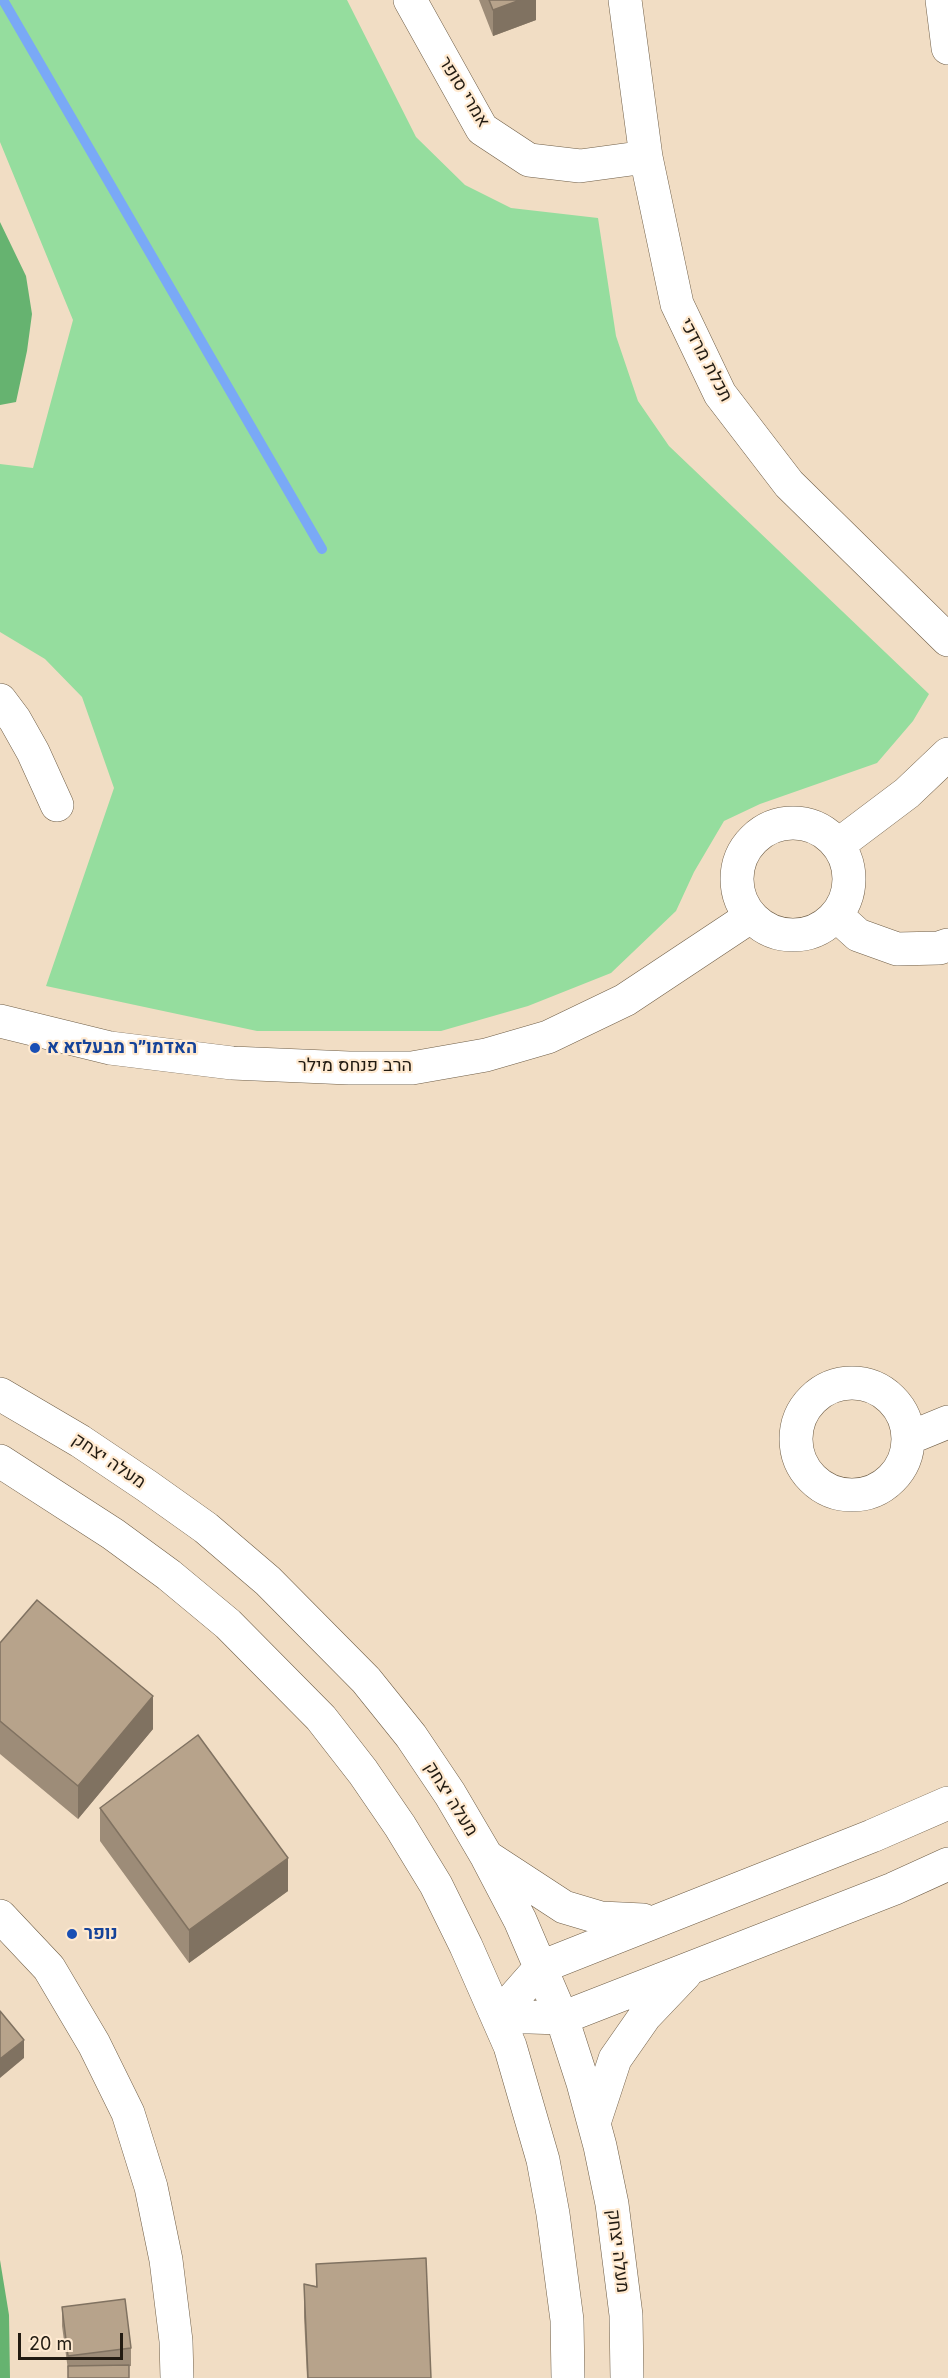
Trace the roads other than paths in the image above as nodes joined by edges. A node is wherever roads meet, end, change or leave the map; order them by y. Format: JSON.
{"nodes":[{"id":1,"x":410,"y":0,"type":"edge"},
{"id":2,"x":625,"y":0,"type":"edge"},
{"id":3,"x":942,"y":0,"type":"edge"},
{"id":4,"x":948,"y":48,"type":"edge"},
{"id":5,"x":646,"y":157,"type":"junction"},
{"id":6,"x":948,"y":640,"type":"edge"},
{"id":7,"x":0,"y":700,"type":"edge"},
{"id":8,"x":948,"y":754,"type":"edge"},
{"id":9,"x":57,"y":805,"type":"dead end"},
{"id":10,"x":838,"y":845,"type":"junction"},
{"id":11,"x":836,"y":915,"type":"junction"},
{"id":12,"x":750,"y":917,"type":"junction"},
{"id":13,"x":948,"y":945,"type":"edge"},
{"id":14,"x":0,"y":1021,"type":"edge"},
{"id":15,"x":0,"y":1394,"type":"edge"},
{"id":16,"x":948,"y":1422,"type":"edge"},
{"id":17,"x":909,"y":1438,"type":"dead end"},
{"id":18,"x":0,"y":1461,"type":"edge"},
{"id":19,"x":948,"y":1803,"type":"edge"},
{"id":20,"x":488,"y":1857,"type":"junction"},
{"id":21,"x":948,"y":1864,"type":"edge"},
{"id":22,"x":0,"y":1916,"type":"edge"},
{"id":23,"x":656,"y":1920,"type":"junction"},
{"id":24,"x":692,"y":1966,"type":"junction"},
{"id":25,"x":541,"y":1967,"type":"junction"},
{"id":26,"x":498,"y":2016,"type":"junction"},
{"id":27,"x":562,"y":2018,"type":"junction"},
{"id":28,"x":594,"y":2123,"type":"junction"},
{"id":29,"x":177,"y":2378,"type":"edge"},
{"id":30,"x":568,"y":2378,"type":"edge"},
{"id":31,"x":627,"y":2378,"type":"edge"}],
"edges":[{"from":1,"to":5,"type":"street","name":"אמרי סופר"},
{"from":2,"to":5,"type":"street","name":"תכלת מרדכי"},
{"from":3,"to":4,"type":"street"},
{"from":5,"to":6,"type":"street","name":"תכלת מרדכי"},
{"from":7,"to":9,"type":"street"},
{"from":8,"to":10,"type":"street"},
{"from":10,"to":11,"type":"street"},
{"from":10,"to":12,"type":"street"},
{"from":11,"to":12,"type":"street"},
{"from":11,"to":13,"type":"street"},
{"from":12,"to":14,"type":"street","name":"הרב פנחס מילר"},
{"from":15,"to":20,"type":"street","name":"מעלה יצחק"},
{"from":16,"to":17,"type":"street"},
{"from":18,"to":26,"type":"street"},
{"from":19,"to":23,"type":"street"},
{"from":20,"to":23,"type":"street"},
{"from":20,"to":25,"type":"street","name":"מעלה יצחק"},
{"from":21,"to":24,"type":"street"},
{"from":22,"to":29,"type":"street"},
{"from":23,"to":25,"type":"street"},
{"from":24,"to":27,"type":"street"},
{"from":24,"to":28,"type":"street"},
{"from":25,"to":26,"type":"street"},
{"from":25,"to":27,"type":"street","name":"מעלה יצחק"},
{"from":26,"to":27,"type":"street"},
{"from":26,"to":30,"type":"street"},
{"from":27,"to":28,"type":"street","name":"מעלה יצחק"},
{"from":28,"to":31,"type":"street","name":"מעלה יצחק"}]}
